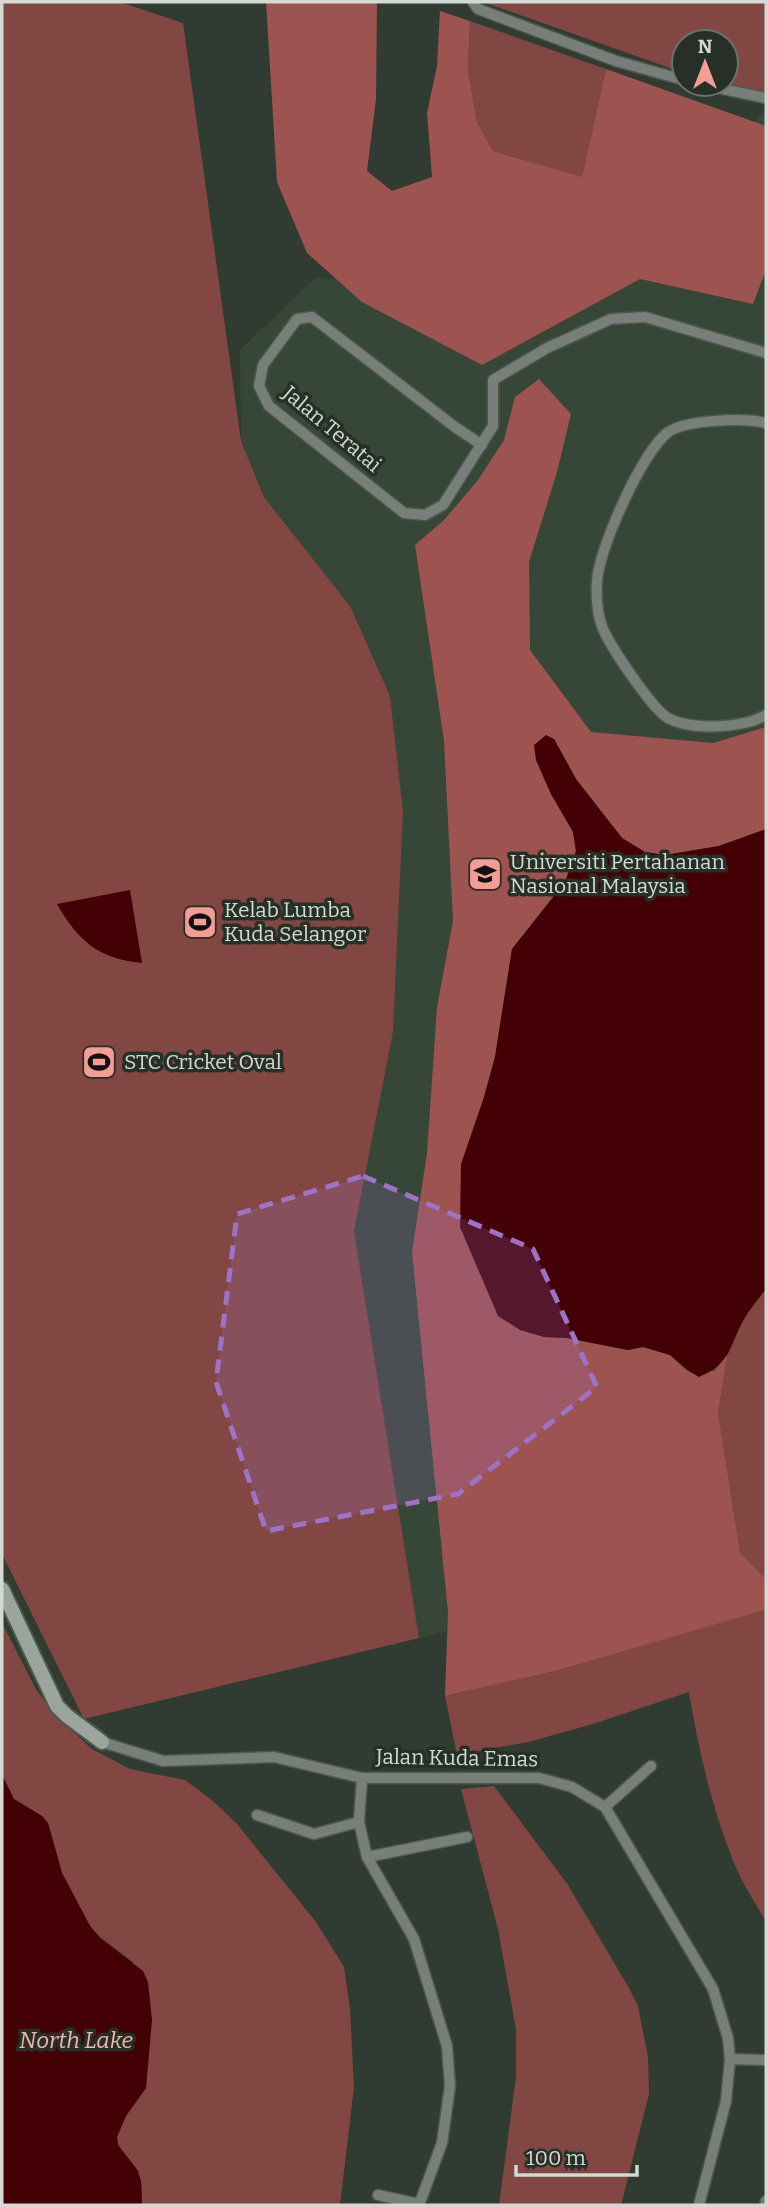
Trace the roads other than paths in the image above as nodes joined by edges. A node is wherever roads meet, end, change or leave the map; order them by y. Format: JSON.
{"nodes":[{"id":1,"x":473,"y":2,"type":"edge"},
{"id":2,"x":670,"y":76,"type":"edge"},
{"id":3,"x":740,"y":93,"type":"edge"},
{"id":4,"x":766,"y":98,"type":"edge"},
{"id":5,"x":766,"y":353,"type":"edge"},
{"id":6,"x":766,"y":423,"type":"edge"},
{"id":7,"x":482,"y":445,"type":"junction"},
{"id":8,"x":766,"y":715,"type":"edge"},
{"id":9,"x":2,"y":1590,"type":"edge"},
{"id":10,"x":102,"y":1742,"type":"joint"},
{"id":11,"x":651,"y":1766,"type":"dead end"},
{"id":12,"x":362,"y":1778,"type":"junction"},
{"id":13,"x":605,"y":1807,"type":"junction"},
{"id":14,"x":257,"y":1815,"type":"dead end"},
{"id":15,"x":359,"y":1822,"type":"junction"},
{"id":16,"x":467,"y":1837,"type":"dead end"},
{"id":17,"x":367,"y":1857,"type":"junction"},
{"id":18,"x":730,"y":2059,"type":"junction"},
{"id":19,"x":766,"y":2060,"type":"edge"},
{"id":20,"x":378,"y":2195,"type":"dead end"},
{"id":21,"x":419,"y":2205,"type":"edge"},
{"id":22,"x":699,"y":2205,"type":"edge"}],
"edges":[{"from":1,"to":2,"type":"street"},
{"from":3,"to":4,"type":"street"},
{"from":5,"to":7,"type":"street","name":"Jalan Teratai"},
{"from":6,"to":8,"type":"street"},
{"from":7,"to":7,"type":"street","name":"Jalan Teratai"},
{"from":9,"to":10,"type":"street","name":"Jalan Kuda Emas"},
{"from":10,"to":12,"type":"street","name":"Jalan Kuda Emas"},
{"from":11,"to":13,"type":"street"},
{"from":12,"to":13,"type":"street","name":"Jalan Kuda Emas"},
{"from":12,"to":15,"type":"street"},
{"from":13,"to":18,"type":"street","name":"Jalan Kuda Emas"},
{"from":14,"to":15,"type":"street"},
{"from":15,"to":17,"type":"street"},
{"from":16,"to":17,"type":"street"},
{"from":17,"to":21,"type":"street"},
{"from":18,"to":19,"type":"street"},
{"from":18,"to":22,"type":"street","name":"Jalan Kuda Emas"},
{"from":20,"to":21,"type":"street"}]}
